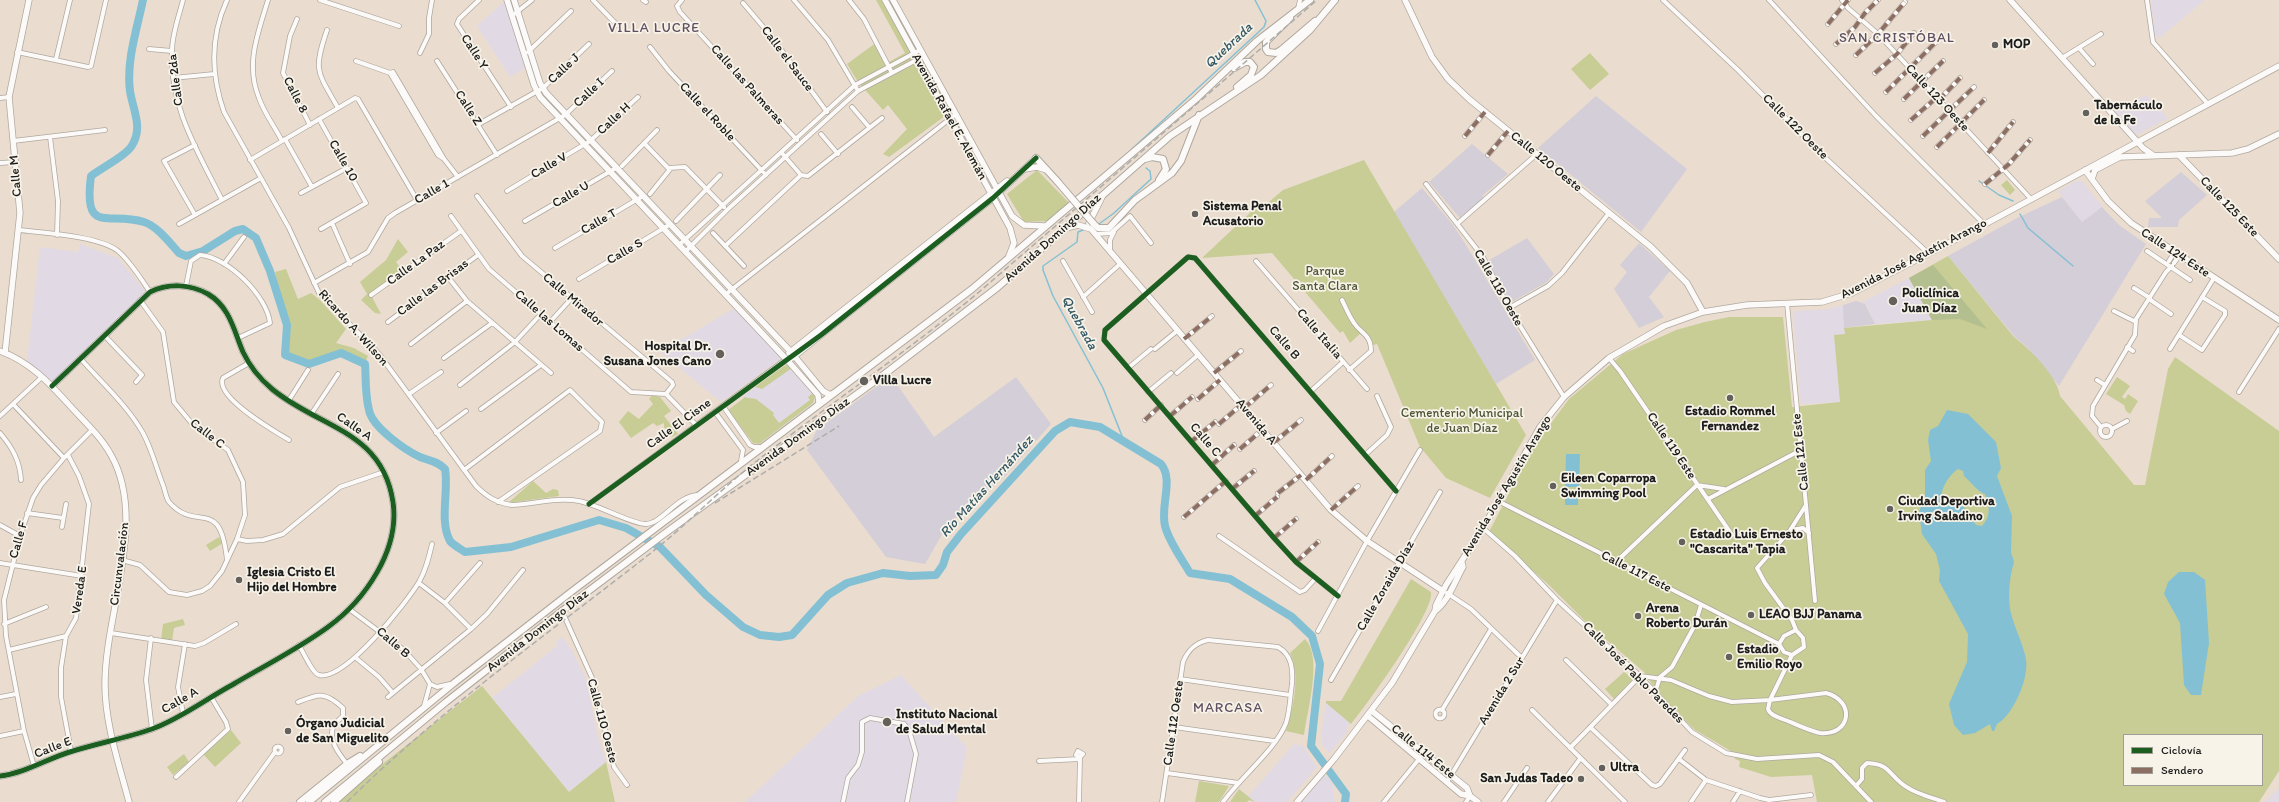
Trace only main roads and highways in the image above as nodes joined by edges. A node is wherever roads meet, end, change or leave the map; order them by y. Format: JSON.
{"nodes":[{"id":1,"x":1310,"y":0,"type":"edge"},
{"id":2,"x":1335,"y":0,"type":"edge"},
{"id":3,"x":1298,"y":9,"type":"junction"},
{"id":4,"x":1320,"y":18,"type":"junction"},
{"id":5,"x":1196,"y":99,"type":"junction"},
{"id":6,"x":1206,"y":110,"type":"junction"},
{"id":7,"x":1199,"y":115,"type":"junction"},
{"id":8,"x":1036,"y":158,"type":"road end"},
{"id":9,"x":1142,"y":160,"type":"junction"},
{"id":10,"x":1152,"y":187,"type":"junction"},
{"id":11,"x":398,"y":741,"type":"junction"},
{"id":12,"x":374,"y":749,"type":"junction"},
{"id":13,"x":300,"y":802,"type":"edge"},
{"id":14,"x":309,"y":802,"type":"edge"},
{"id":15,"x":325,"y":802,"type":"edge"},
{"id":16,"x":334,"y":802,"type":"edge"}],
"edges":[{"from":1,"to":3,"type":"main road","name":"Avenida Domingo Díaz"},
{"from":2,"to":4,"type":"main road","name":"Avenida Domingo Díaz"},
{"from":3,"to":4,"type":"main road"},
{"from":3,"to":5,"type":"main road","name":"Avenida Domingo Díaz"},
{"from":4,"to":6,"type":"main road","name":"Avenida Domingo Díaz"},
{"from":5,"to":6,"type":"main road"},
{"from":5,"to":12,"type":"main road","name":"Avenida Domingo Díaz"},
{"from":6,"to":7,"type":"main road","name":"Avenida Domingo Díaz"},
{"from":7,"to":9,"type":"main road","name":"Avenida Domingo Díaz"},
{"from":7,"to":10,"type":"main road"},
{"from":8,"to":10,"type":"main road","bridge":true},
{"from":9,"to":10,"type":"main road"},
{"from":9,"to":11,"type":"main road","name":"Avenida Domingo Díaz"},
{"from":11,"to":15,"type":"main road","name":"Avenida Domingo Díaz"},
{"from":11,"to":16,"type":"main road"},
{"from":12,"to":13,"type":"main road"},
{"from":12,"to":14,"type":"main road","name":"Avenida Domingo Díaz"}]}
